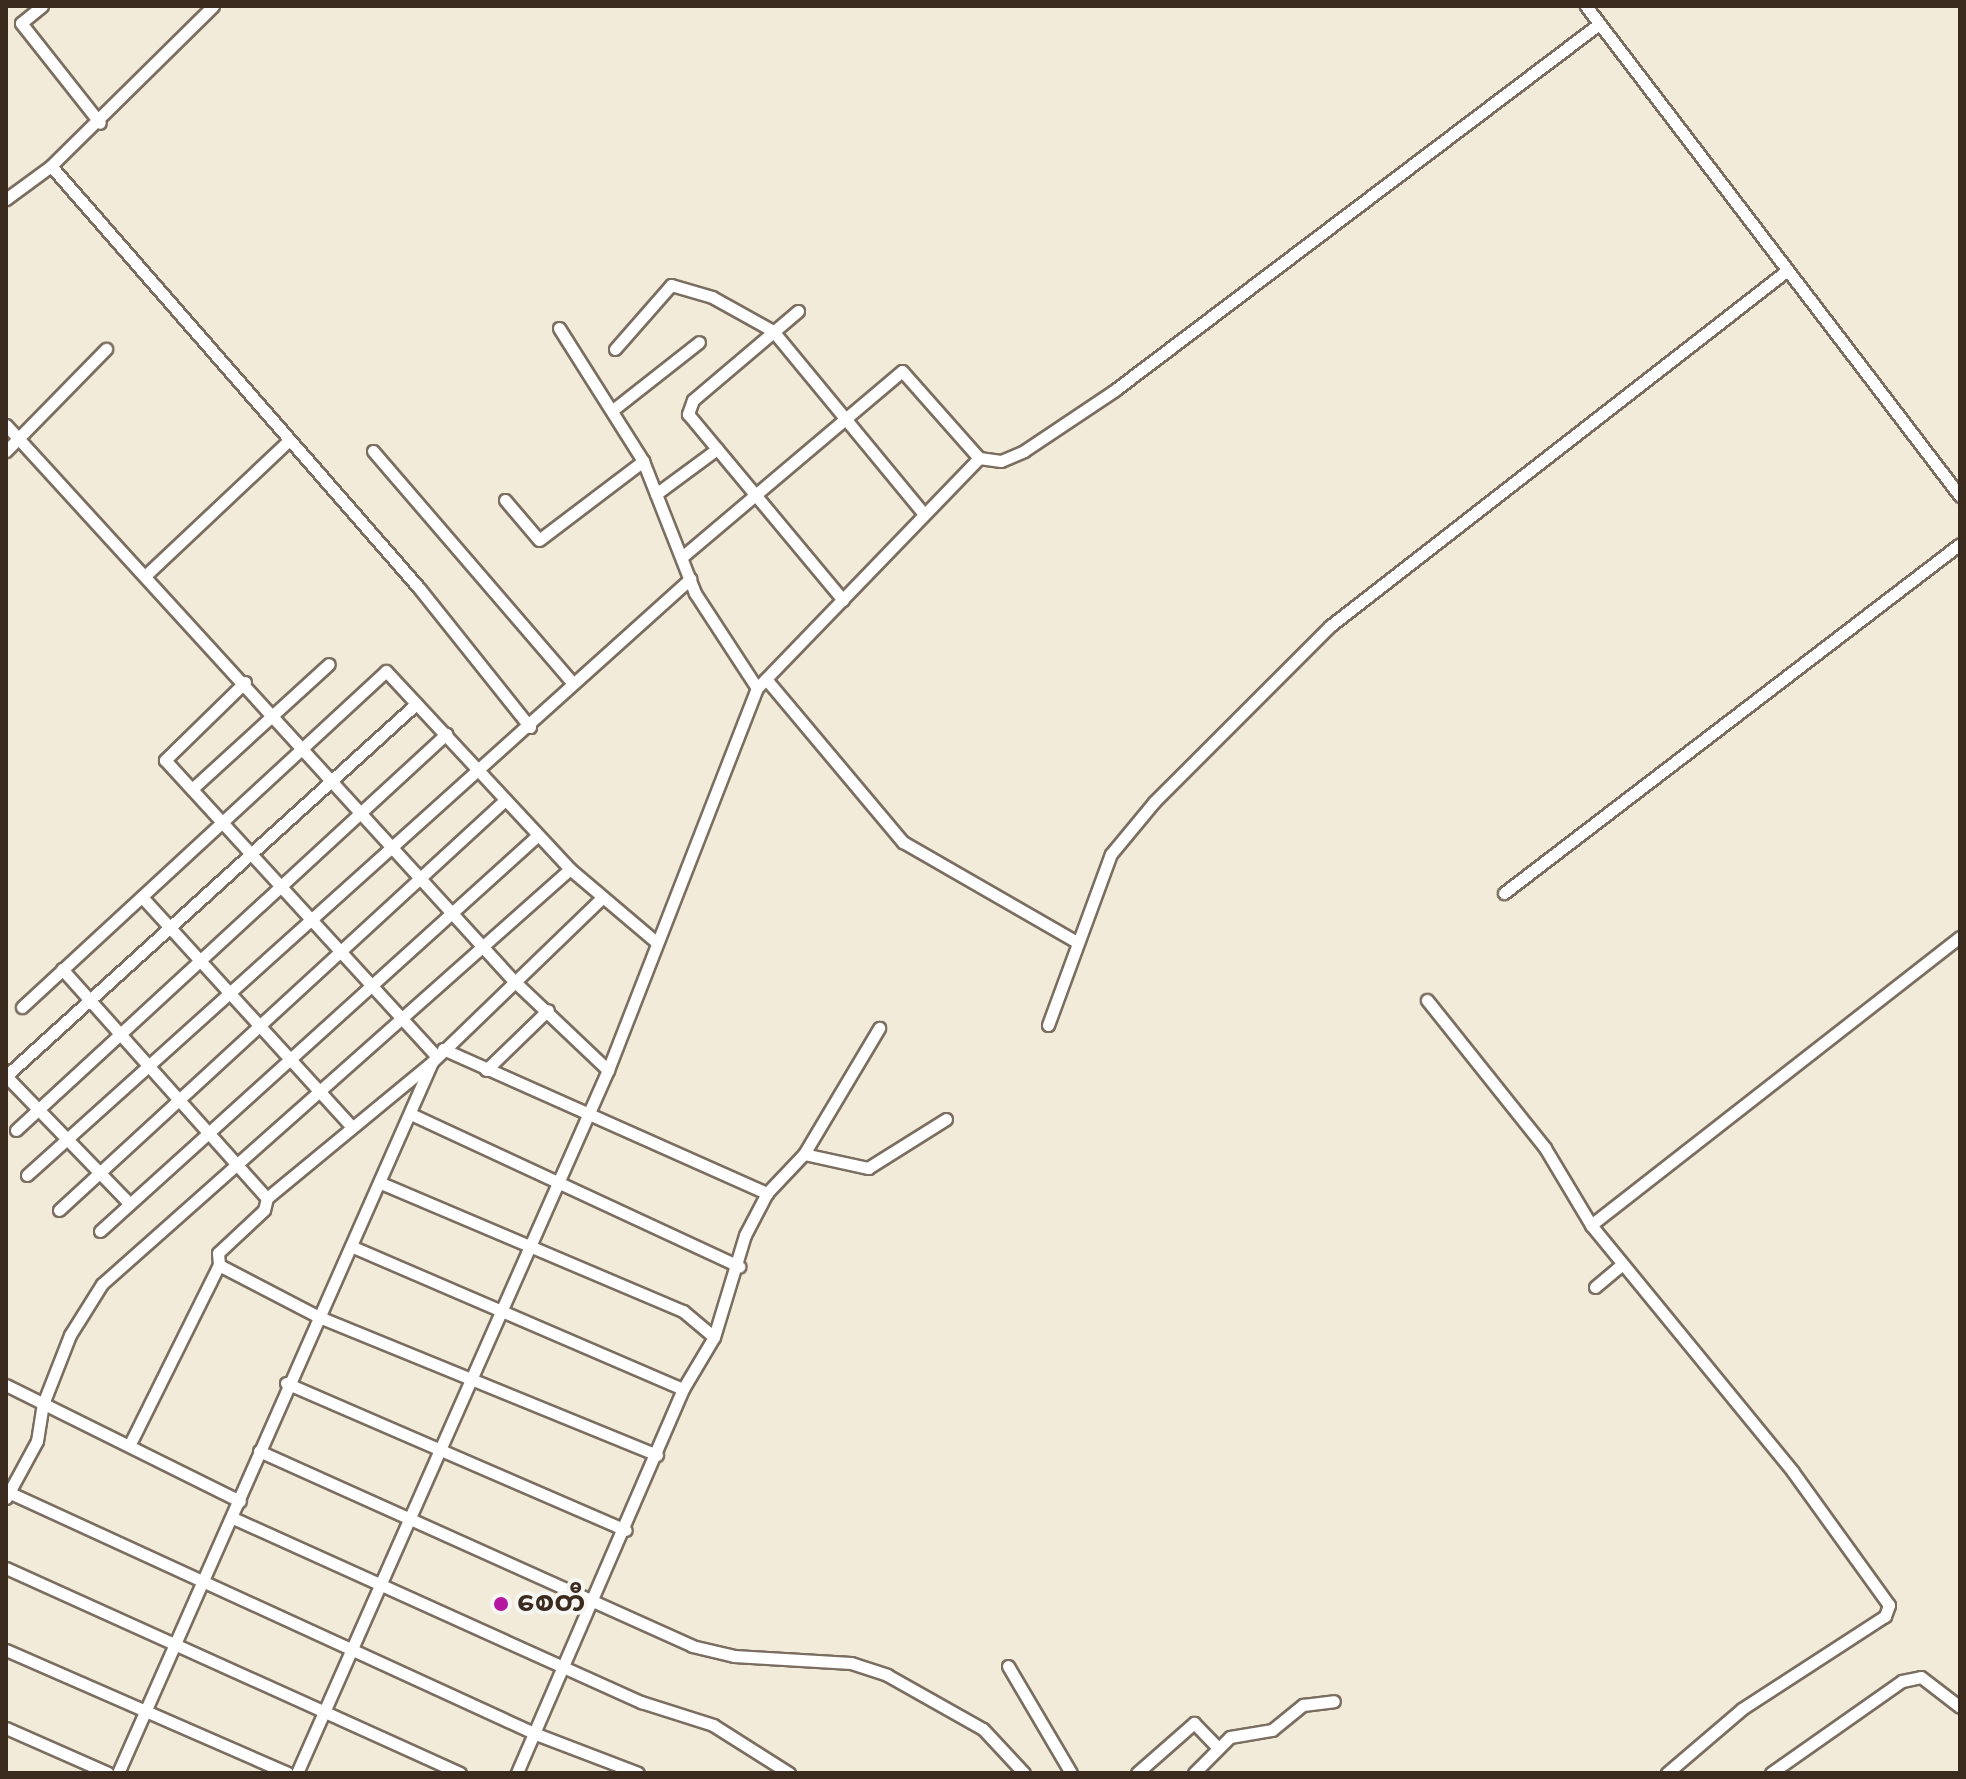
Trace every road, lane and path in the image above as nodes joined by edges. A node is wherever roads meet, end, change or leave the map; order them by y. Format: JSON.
{"nodes":[{"id":1,"x":42,"y":6,"type":"edge"},
{"id":2,"x":213,"y":6,"type":"edge"},
{"id":3,"x":1586,"y":6,"type":"edge"},
{"id":4,"x":1599,"y":24,"type":"junction"},
{"id":5,"x":100,"y":123,"type":"junction"},
{"id":6,"x":51,"y":166,"type":"junction"},
{"id":7,"x":6,"y":199,"type":"edge"},
{"id":8,"x":1785,"y":272,"type":"junction"},
{"id":9,"x":798,"y":311,"type":"dead end"},
{"id":10,"x":559,"y":328,"type":"dead end"},
{"id":11,"x":773,"y":331,"type":"junction"},
{"id":12,"x":699,"y":342,"type":"dead end"},
{"id":13,"x":106,"y":349,"type":"dead end"},
{"id":14,"x":615,"y":349,"type":"dead end"},
{"id":15,"x":614,"y":409,"type":"junction"},
{"id":16,"x":847,"y":419,"type":"junction"},
{"id":17,"x":6,"y":425,"type":"edge"},
{"id":18,"x":18,"y":439,"type":"junction"},
{"id":19,"x":288,"y":441,"type":"junction"},
{"id":20,"x":717,"y":449,"type":"junction"},
{"id":21,"x":6,"y":451,"type":"edge"},
{"id":22,"x":373,"y":451,"type":"dead end"},
{"id":23,"x":979,"y":458,"type":"junction"},
{"id":24,"x":643,"y":461,"type":"junction"},
{"id":25,"x":656,"y":494,"type":"junction"},
{"id":26,"x":1960,"y":496,"type":"edge"},
{"id":27,"x":758,"y":498,"type":"junction"},
{"id":28,"x":505,"y":500,"type":"dead end"},
{"id":29,"x":922,"y":512,"type":"junction"},
{"id":30,"x":1960,"y":544,"type":"edge"},
{"id":31,"x":683,"y":556,"type":"junction"},
{"id":32,"x":146,"y":575,"type":"junction"},
{"id":33,"x":690,"y":579,"type":"junction"},
{"id":34,"x":843,"y":600,"type":"junction"},
{"id":35,"x":329,"y":664,"type":"dead end"},
{"id":36,"x":766,"y":679,"type":"junction"},
{"id":37,"x":570,"y":680,"type":"junction"},
{"id":38,"x":245,"y":682,"type":"junction"},
{"id":39,"x":757,"y":688,"type":"junction"},
{"id":40,"x":416,"y":704,"type":"junction"},
{"id":41,"x":273,"y":712,"type":"junction"},
{"id":42,"x":530,"y":727,"type":"junction"},
{"id":43,"x":446,"y":734,"type":"junction"},
{"id":44,"x":305,"y":746,"type":"junction"},
{"id":45,"x":476,"y":770,"type":"junction"},
{"id":46,"x":334,"y":778,"type":"junction"},
{"id":47,"x":192,"y":789,"type":"junction"},
{"id":48,"x":504,"y":801,"type":"junction"},
{"id":49,"x":364,"y":811,"type":"junction"},
{"id":50,"x":222,"y":820,"type":"junction"},
{"id":51,"x":538,"y":835,"type":"junction"},
{"id":52,"x":395,"y":844,"type":"junction"},
{"id":53,"x":254,"y":853,"type":"junction"},
{"id":54,"x":570,"y":869,"type":"junction"},
{"id":55,"x":425,"y":878,"type":"junction"},
{"id":56,"x":283,"y":885,"type":"junction"},
{"id":57,"x":1504,"y":893,"type":"dead end"},
{"id":58,"x":142,"y":897,"type":"junction"},
{"id":59,"x":602,"y":898,"type":"junction"},
{"id":60,"x":455,"y":911,"type":"junction"},
{"id":61,"x":313,"y":918,"type":"junction"},
{"id":62,"x":172,"y":928,"type":"junction"},
{"id":63,"x":1960,"y":937,"type":"edge"},
{"id":64,"x":656,"y":942,"type":"junction"},
{"id":65,"x":1077,"y":942,"type":"junction"},
{"id":66,"x":484,"y":945,"type":"junction"},
{"id":67,"x":342,"y":950,"type":"junction"},
{"id":68,"x":203,"y":960,"type":"junction"},
{"id":69,"x":62,"y":969,"type":"junction"},
{"id":70,"x":513,"y":980,"type":"junction"},
{"id":71,"x":373,"y":985,"type":"junction"},
{"id":72,"x":233,"y":990,"type":"junction"},
{"id":73,"x":92,"y":1000,"type":"junction"},
{"id":74,"x":1427,"y":1000,"type":"dead end"},
{"id":75,"x":22,"y":1007,"type":"dead end"},
{"id":76,"x":548,"y":1010,"type":"junction"},
{"id":77,"x":403,"y":1018,"type":"junction"},
{"id":78,"x":263,"y":1024,"type":"junction"},
{"id":79,"x":1048,"y":1025,"type":"dead end"},
{"id":80,"x":879,"y":1028,"type":"dead end"},
{"id":81,"x":122,"y":1033,"type":"junction"},
{"id":82,"x":437,"y":1056,"type":"junction"},
{"id":83,"x":292,"y":1057,"type":"junction"},
{"id":84,"x":151,"y":1066,"type":"junction"},
{"id":85,"x":486,"y":1070,"type":"junction"},
{"id":86,"x":608,"y":1070,"type":"junction"},
{"id":87,"x":6,"y":1076,"type":"edge"},
{"id":88,"x":321,"y":1092,"type":"junction"},
{"id":89,"x":182,"y":1101,"type":"junction"},
{"id":90,"x":39,"y":1109,"type":"junction"},
{"id":91,"x":411,"y":1114,"type":"junction"},
{"id":92,"x":584,"y":1117,"type":"junction"},
{"id":93,"x":946,"y":1119,"type":"dead end"},
{"id":94,"x":349,"y":1124,"type":"junction"},
{"id":95,"x":16,"y":1130,"type":"dead end"},
{"id":96,"x":212,"y":1135,"type":"junction"},
{"id":97,"x":67,"y":1139,"type":"junction"},
{"id":98,"x":804,"y":1154,"type":"junction"},
{"id":99,"x":240,"y":1167,"type":"junction"},
{"id":100,"x":99,"y":1173,"type":"junction"},
{"id":101,"x":27,"y":1175,"type":"dead end"},
{"id":102,"x":556,"y":1180,"type":"junction"},
{"id":103,"x":381,"y":1183,"type":"junction"},
{"id":104,"x":767,"y":1193,"type":"junction"},
{"id":105,"x":267,"y":1198,"type":"junction"},
{"id":106,"x":129,"y":1203,"type":"junction"},
{"id":107,"x":59,"y":1210,"type":"dead end"},
{"id":108,"x":1591,"y":1225,"type":"junction"},
{"id":109,"x":100,"y":1231,"type":"dead end"},
{"id":110,"x":528,"y":1243,"type":"junction"},
{"id":111,"x":353,"y":1247,"type":"junction"},
{"id":112,"x":1622,"y":1264,"type":"junction"},
{"id":113,"x":219,"y":1265,"type":"junction"},
{"id":114,"x":739,"y":1266,"type":"junction"},
{"id":115,"x":1595,"y":1287,"type":"dead end"},
{"id":116,"x":497,"y":1314,"type":"junction"},
{"id":117,"x":319,"y":1317,"type":"junction"},
{"id":118,"x":714,"y":1337,"type":"junction"},
{"id":119,"x":468,"y":1377,"type":"junction"},
{"id":120,"x":286,"y":1383,"type":"junction"},
{"id":121,"x":6,"y":1385,"type":"edge"},
{"id":122,"x":683,"y":1389,"type":"junction"},
{"id":123,"x":43,"y":1404,"type":"junction"},
{"id":124,"x":131,"y":1442,"type":"junction"},
{"id":125,"x":440,"y":1446,"type":"junction"},
{"id":126,"x":259,"y":1451,"type":"junction"},
{"id":127,"x":657,"y":1455,"type":"junction"},
{"id":128,"x":7,"y":1494,"type":"edge"},
{"id":129,"x":240,"y":1501,"type":"junction"},
{"id":130,"x":233,"y":1518,"type":"junction"},
{"id":131,"x":411,"y":1518,"type":"junction"},
{"id":132,"x":626,"y":1530,"type":"junction"},
{"id":133,"x":6,"y":1568,"type":"edge"},
{"id":134,"x":383,"y":1581,"type":"junction"},
{"id":135,"x":203,"y":1582,"type":"junction"},
{"id":136,"x":595,"y":1597,"type":"junction"},
{"id":137,"x":175,"y":1643,"type":"junction"},
{"id":138,"x":352,"y":1648,"type":"junction"},
{"id":139,"x":6,"y":1650,"type":"edge"},
{"id":140,"x":1008,"y":1666,"type":"dead end"},
{"id":141,"x":565,"y":1667,"type":"junction"},
{"id":142,"x":1334,"y":1701,"type":"dead end"},
{"id":143,"x":1960,"y":1707,"type":"edge"},
{"id":144,"x":145,"y":1709,"type":"junction"},
{"id":145,"x":322,"y":1713,"type":"junction"},
{"id":146,"x":6,"y":1728,"type":"edge"},
{"id":147,"x":536,"y":1734,"type":"junction"},
{"id":148,"x":1218,"y":1748,"type":"junction"},
{"id":149,"x":108,"y":1773,"type":"edge"},
{"id":150,"x":118,"y":1773,"type":"edge"},
{"id":151,"x":287,"y":1773,"type":"edge"},
{"id":152,"x":297,"y":1773,"type":"edge"},
{"id":153,"x":460,"y":1773,"type":"edge"},
{"id":154,"x":517,"y":1773,"type":"edge"},
{"id":155,"x":638,"y":1773,"type":"edge"},
{"id":156,"x":789,"y":1773,"type":"edge"},
{"id":157,"x":1024,"y":1773,"type":"edge"},
{"id":158,"x":1071,"y":1773,"type":"edge"},
{"id":159,"x":1137,"y":1773,"type":"edge"},
{"id":160,"x":1194,"y":1773,"type":"edge"},
{"id":161,"x":1667,"y":1773,"type":"edge"},
{"id":162,"x":1771,"y":1773,"type":"edge"}],
"edges":[{"from":1,"to":5,"type":"street"},
{"from":2,"to":5,"type":"street"},
{"from":3,"to":4,"type":"street"},
{"from":4,"to":8,"type":"street"},
{"from":4,"to":23,"type":"street"},
{"from":5,"to":6,"type":"street"},
{"from":6,"to":7,"type":"street"},
{"from":6,"to":19,"type":"street"},
{"from":8,"to":26,"type":"street"},
{"from":8,"to":65,"type":"street"},
{"from":9,"to":11,"type":"street"},
{"from":10,"to":15,"type":"street"},
{"from":11,"to":14,"type":"street"},
{"from":11,"to":16,"type":"street"},
{"from":11,"to":20,"type":"street"},
{"from":12,"to":15,"type":"street"},
{"from":13,"to":18,"type":"street"},
{"from":15,"to":24,"type":"street"},
{"from":16,"to":23,"type":"street"},
{"from":16,"to":27,"type":"street"},
{"from":16,"to":29,"type":"street"},
{"from":17,"to":18,"type":"street"},
{"from":18,"to":21,"type":"street"},
{"from":18,"to":32,"type":"street"},
{"from":19,"to":32,"type":"street"},
{"from":19,"to":42,"type":"street"},
{"from":20,"to":25,"type":"street"},
{"from":20,"to":27,"type":"street"},
{"from":22,"to":37,"type":"street"},
{"from":23,"to":29,"type":"street"},
{"from":24,"to":25,"type":"street"},
{"from":24,"to":28,"type":"street"},
{"from":25,"to":31,"type":"street"},
{"from":27,"to":31,"type":"street"},
{"from":27,"to":34,"type":"street"},
{"from":29,"to":34,"type":"street"},
{"from":30,"to":57,"type":"street"},
{"from":31,"to":33,"type":"street"},
{"from":32,"to":38,"type":"street"},
{"from":33,"to":37,"type":"street"},
{"from":33,"to":39,"type":"street"},
{"from":34,"to":36,"type":"street"},
{"from":35,"to":41,"type":"street"},
{"from":36,"to":39,"type":"street"},
{"from":36,"to":65,"type":"street"},
{"from":37,"to":42,"type":"street"},
{"from":38,"to":41,"type":"street"},
{"from":38,"to":47,"type":"street"},
{"from":39,"to":64,"type":"street"},
{"from":40,"to":43,"type":"street"},
{"from":40,"to":44,"type":"street"},
{"from":40,"to":46,"type":"street"},
{"from":41,"to":44,"type":"street"},
{"from":41,"to":47,"type":"street"},
{"from":42,"to":45,"type":"street"},
{"from":43,"to":45,"type":"street"},
{"from":43,"to":49,"type":"street"},
{"from":44,"to":46,"type":"street"},
{"from":44,"to":50,"type":"street"},
{"from":45,"to":48,"type":"street"},
{"from":45,"to":52,"type":"street"},
{"from":46,"to":49,"type":"street"},
{"from":46,"to":53,"type":"street"},
{"from":47,"to":50,"type":"street"},
{"from":48,"to":51,"type":"street"},
{"from":48,"to":55,"type":"street"},
{"from":49,"to":52,"type":"street"},
{"from":49,"to":56,"type":"street"},
{"from":50,"to":53,"type":"street"},
{"from":50,"to":58,"type":"street"},
{"from":51,"to":54,"type":"street"},
{"from":51,"to":60,"type":"street"},
{"from":52,"to":55,"type":"street"},
{"from":52,"to":61,"type":"street"},
{"from":53,"to":56,"type":"street"},
{"from":53,"to":62,"type":"street"},
{"from":54,"to":59,"type":"street"},
{"from":54,"to":66,"type":"street"},
{"from":55,"to":60,"type":"street"},
{"from":55,"to":67,"type":"street"},
{"from":56,"to":61,"type":"street"},
{"from":56,"to":68,"type":"street"},
{"from":58,"to":62,"type":"street"},
{"from":58,"to":69,"type":"street"},
{"from":59,"to":64,"type":"street"},
{"from":59,"to":70,"type":"street"},
{"from":60,"to":66,"type":"street"},
{"from":60,"to":71,"type":"street"},
{"from":61,"to":67,"type":"street"},
{"from":61,"to":72,"type":"street"},
{"from":62,"to":68,"type":"street"},
{"from":62,"to":73,"type":"street"},
{"from":63,"to":108,"type":"street"},
{"from":64,"to":86,"type":"street"},
{"from":65,"to":79,"type":"street"},
{"from":66,"to":70,"type":"street"},
{"from":66,"to":77,"type":"street"},
{"from":67,"to":71,"type":"street"},
{"from":67,"to":78,"type":"street"},
{"from":68,"to":72,"type":"street"},
{"from":68,"to":81,"type":"street"},
{"from":69,"to":73,"type":"street"},
{"from":69,"to":75,"type":"street"},
{"from":70,"to":76,"type":"street"},
{"from":70,"to":82,"type":"street"},
{"from":71,"to":77,"type":"street"},
{"from":71,"to":83,"type":"street"},
{"from":72,"to":78,"type":"street"},
{"from":72,"to":84,"type":"street"},
{"from":73,"to":81,"type":"street"},
{"from":73,"to":87,"type":"street"},
{"from":74,"to":108,"type":"street"},
{"from":76,"to":85,"type":"street"},
{"from":76,"to":86,"type":"street"},
{"from":77,"to":82,"type":"street"},
{"from":77,"to":88,"type":"street"},
{"from":78,"to":83,"type":"street"},
{"from":78,"to":89,"type":"street"},
{"from":80,"to":98,"type":"street"},
{"from":81,"to":84,"type":"street"},
{"from":81,"to":90,"type":"street"},
{"from":82,"to":85,"type":"street"},
{"from":82,"to":91,"type":"street"},
{"from":82,"to":94,"type":"street"},
{"from":83,"to":88,"type":"street"},
{"from":83,"to":96,"type":"street"},
{"from":84,"to":89,"type":"street"},
{"from":84,"to":97,"type":"street"},
{"from":85,"to":92,"type":"street"},
{"from":86,"to":92,"type":"street"},
{"from":87,"to":90,"type":"street"},
{"from":88,"to":94,"type":"street"},
{"from":88,"to":99,"type":"street"},
{"from":89,"to":96,"type":"street"},
{"from":89,"to":100,"type":"street"},
{"from":90,"to":95,"type":"street"},
{"from":90,"to":97,"type":"street"},
{"from":91,"to":102,"type":"street"},
{"from":91,"to":103,"type":"street"},
{"from":92,"to":102,"type":"street"},
{"from":92,"to":104,"type":"street"},
{"from":93,"to":98,"type":"street"},
{"from":94,"to":105,"type":"street"},
{"from":96,"to":99,"type":"street"},
{"from":96,"to":106,"type":"street"},
{"from":97,"to":100,"type":"street"},
{"from":97,"to":101,"type":"street"},
{"from":98,"to":104,"type":"street"},
{"from":99,"to":105,"type":"street"},
{"from":99,"to":123,"type":"street"},
{"from":100,"to":106,"type":"street"},
{"from":100,"to":107,"type":"street"},
{"from":102,"to":110,"type":"street"},
{"from":102,"to":114,"type":"street"},
{"from":103,"to":110,"type":"street"},
{"from":103,"to":111,"type":"street"},
{"from":104,"to":114,"type":"street"},
{"from":105,"to":113,"type":"street"},
{"from":106,"to":109,"type":"street"},
{"from":108,"to":112,"type":"street"},
{"from":110,"to":116,"type":"street"},
{"from":110,"to":118,"type":"street"},
{"from":111,"to":116,"type":"street"},
{"from":111,"to":117,"type":"street"},
{"from":112,"to":115,"type":"street"},
{"from":112,"to":161,"type":"street"},
{"from":113,"to":117,"type":"street"},
{"from":113,"to":124,"type":"street"},
{"from":114,"to":118,"type":"street"},
{"from":116,"to":119,"type":"street"},
{"from":116,"to":122,"type":"street"},
{"from":117,"to":119,"type":"street"},
{"from":117,"to":120,"type":"street"},
{"from":118,"to":122,"type":"street"},
{"from":119,"to":125,"type":"street"},
{"from":119,"to":127,"type":"street"},
{"from":120,"to":125,"type":"street"},
{"from":120,"to":126,"type":"street"},
{"from":121,"to":123,"type":"street"},
{"from":122,"to":127,"type":"street"},
{"from":123,"to":124,"type":"street"},
{"from":123,"to":128,"type":"street"},
{"from":124,"to":129,"type":"street"},
{"from":125,"to":131,"type":"street"},
{"from":125,"to":132,"type":"street"},
{"from":126,"to":129,"type":"street"},
{"from":126,"to":131,"type":"street"},
{"from":127,"to":132,"type":"street"},
{"from":128,"to":135,"type":"street"},
{"from":129,"to":130,"type":"street"},
{"from":130,"to":134,"type":"street"},
{"from":130,"to":135,"type":"street"},
{"from":131,"to":134,"type":"street"},
{"from":131,"to":136,"type":"street"},
{"from":132,"to":136,"type":"street"},
{"from":133,"to":137,"type":"street"},
{"from":134,"to":138,"type":"street"},
{"from":134,"to":141,"type":"street"},
{"from":135,"to":137,"type":"street"},
{"from":135,"to":138,"type":"street"},
{"from":136,"to":141,"type":"street"},
{"from":136,"to":157,"type":"street"},
{"from":137,"to":144,"type":"street"},
{"from":137,"to":145,"type":"street"},
{"from":138,"to":145,"type":"street"},
{"from":138,"to":147,"type":"street"},
{"from":139,"to":144,"type":"street"},
{"from":140,"to":158,"type":"street"},
{"from":141,"to":147,"type":"street"},
{"from":141,"to":156,"type":"street"},
{"from":142,"to":148,"type":"street"},
{"from":143,"to":162,"type":"street"},
{"from":144,"to":150,"type":"street"},
{"from":144,"to":151,"type":"street"},
{"from":145,"to":152,"type":"street"},
{"from":145,"to":153,"type":"street"},
{"from":146,"to":149,"type":"street"},
{"from":147,"to":154,"type":"street"},
{"from":147,"to":155,"type":"street"},
{"from":148,"to":159,"type":"street"},
{"from":148,"to":160,"type":"street"}]}
